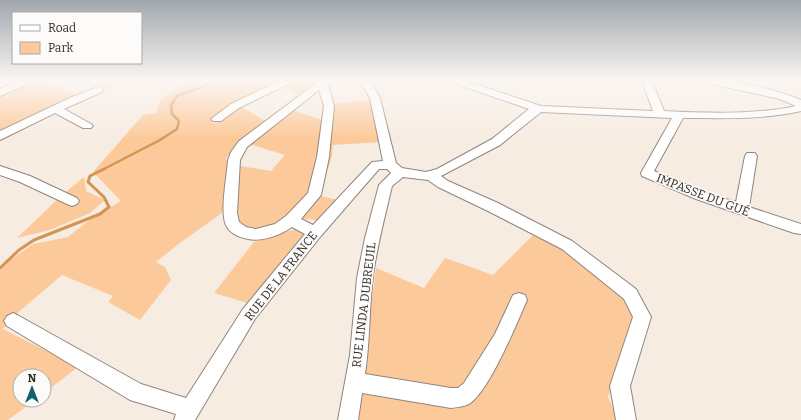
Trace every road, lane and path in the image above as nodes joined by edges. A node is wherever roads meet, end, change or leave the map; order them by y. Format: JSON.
{"nodes":[{"id":1,"x":74,"y":101,"type":"edge"},
{"id":2,"x":246,"y":101,"type":"edge"},
{"id":3,"x":300,"y":101,"type":"edge"},
{"id":4,"x":328,"y":101,"type":"edge"},
{"id":5,"x":376,"y":101,"type":"edge"},
{"id":6,"x":515,"y":101,"type":"edge"},
{"id":7,"x":655,"y":101,"type":"edge"},
{"id":8,"x":801,"y":108,"type":"edge"},
{"id":9,"x":55,"y":109,"type":"junction"},
{"id":10,"x":540,"y":109,"type":"junction"},
{"id":11,"x":660,"y":114,"type":"junction"},
{"id":12,"x":679,"y":114,"type":"junction"},
{"id":13,"x":216,"y":119,"type":"dead end"},
{"id":14,"x":87,"y":126,"type":"dead end"},
{"id":15,"x":0,"y":136,"type":"edge"},
{"id":16,"x":751,"y":156,"type":"dead end"},
{"id":17,"x":395,"y":169,"type":"junction"},
{"id":18,"x":0,"y":170,"type":"edge"},
{"id":19,"x":432,"y":176,"type":"junction"},
{"id":20,"x":72,"y":201,"type":"dead end"},
{"id":21,"x":741,"y":210,"type":"junction"},
{"id":22,"x":292,"y":220,"type":"junction"},
{"id":23,"x":799,"y":229,"type":"dead end"},
{"id":24,"x":315,"y":233,"type":"junction"},
{"id":25,"x":520,"y":300,"type":"dead end"},
{"id":26,"x":13,"y":321,"type":"dead end"},
{"id":27,"x":354,"y":382,"type":"junction"},
{"id":28,"x":188,"y":415,"type":"edge"},
{"id":29,"x":348,"y":420,"type":"edge"},
{"id":30,"x":626,"y":420,"type":"edge"}],
"edges":[{"from":1,"to":9,"type":"street"},
{"from":2,"to":13,"type":"street"},
{"from":3,"to":22,"type":"street"},
{"from":4,"to":22,"type":"street"},
{"from":5,"to":17,"type":"street"},
{"from":6,"to":10,"type":"street"},
{"from":7,"to":11,"type":"street"},
{"from":8,"to":12,"type":"street"},
{"from":9,"to":14,"type":"street"},
{"from":9,"to":15,"type":"street"},
{"from":10,"to":11,"type":"street"},
{"from":10,"to":19,"type":"street"},
{"from":11,"to":12,"type":"street"},
{"from":12,"to":21,"type":"street","name":"IMPASSE DU GUÉ"},
{"from":16,"to":21,"type":"street"},
{"from":17,"to":19,"type":"street","name":"RUE DE LA FRANCE"},
{"from":17,"to":24,"type":"street","name":"RUE DE LA FRANCE"},
{"from":17,"to":27,"type":"street","name":"RUE LINDA DUBREUIL"},
{"from":18,"to":20,"type":"street"},
{"from":19,"to":30,"type":"street"},
{"from":21,"to":23,"type":"street","name":"IMPASSE DU GUÉ"},
{"from":22,"to":24,"type":"street"},
{"from":24,"to":28,"type":"street","name":"RUE DE LA FRANCE"},
{"from":25,"to":27,"type":"street"},
{"from":26,"to":28,"type":"street"},
{"from":27,"to":29,"type":"street","name":"RUE LINDA DUBREUIL"}]}
